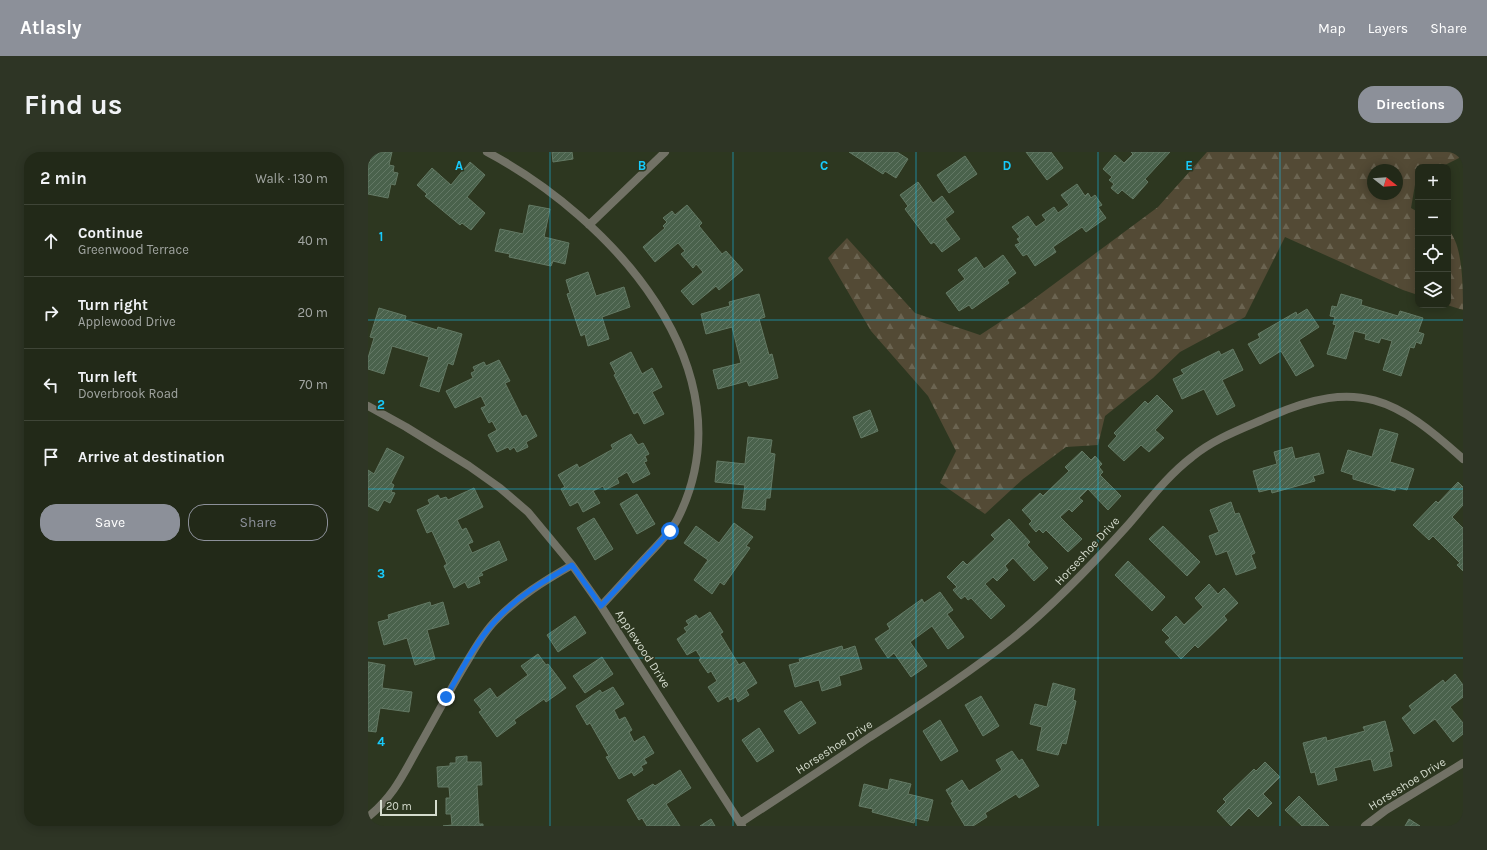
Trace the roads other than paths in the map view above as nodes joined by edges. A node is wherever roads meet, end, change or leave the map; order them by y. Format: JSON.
{"nodes":[{"id":1,"x":487,"y":152,"type":"edge"},
{"id":2,"x":665,"y":152,"type":"edge"},
{"id":3,"x":589,"y":225,"type":"junction"},
{"id":4,"x":368,"y":406,"type":"edge"},
{"id":5,"x":1463,"y":458,"type":"edge"},
{"id":6,"x":572,"y":565,"type":"junction"},
{"id":7,"x":601,"y":606,"type":"junction"},
{"id":8,"x":1463,"y":763,"type":"edge"},
{"id":9,"x":368,"y":817,"type":"edge"},
{"id":10,"x":741,"y":824,"type":"edge"},
{"id":11,"x":1364,"y":826,"type":"edge"}],
"edges":[{"from":1,"to":3,"type":"street"},
{"from":2,"to":3,"type":"street"},
{"from":3,"to":7,"type":"street"},
{"from":4,"to":6,"type":"street","name":"Applewood Drive"},
{"from":5,"to":10,"type":"street","name":"Horseshoe Drive"},
{"from":6,"to":7,"type":"street","name":"Applewood Drive"},
{"from":6,"to":9,"type":"street"},
{"from":7,"to":10,"type":"street","name":"Applewood Drive"},
{"from":8,"to":11,"type":"street","name":"Horseshoe Drive"}]}
